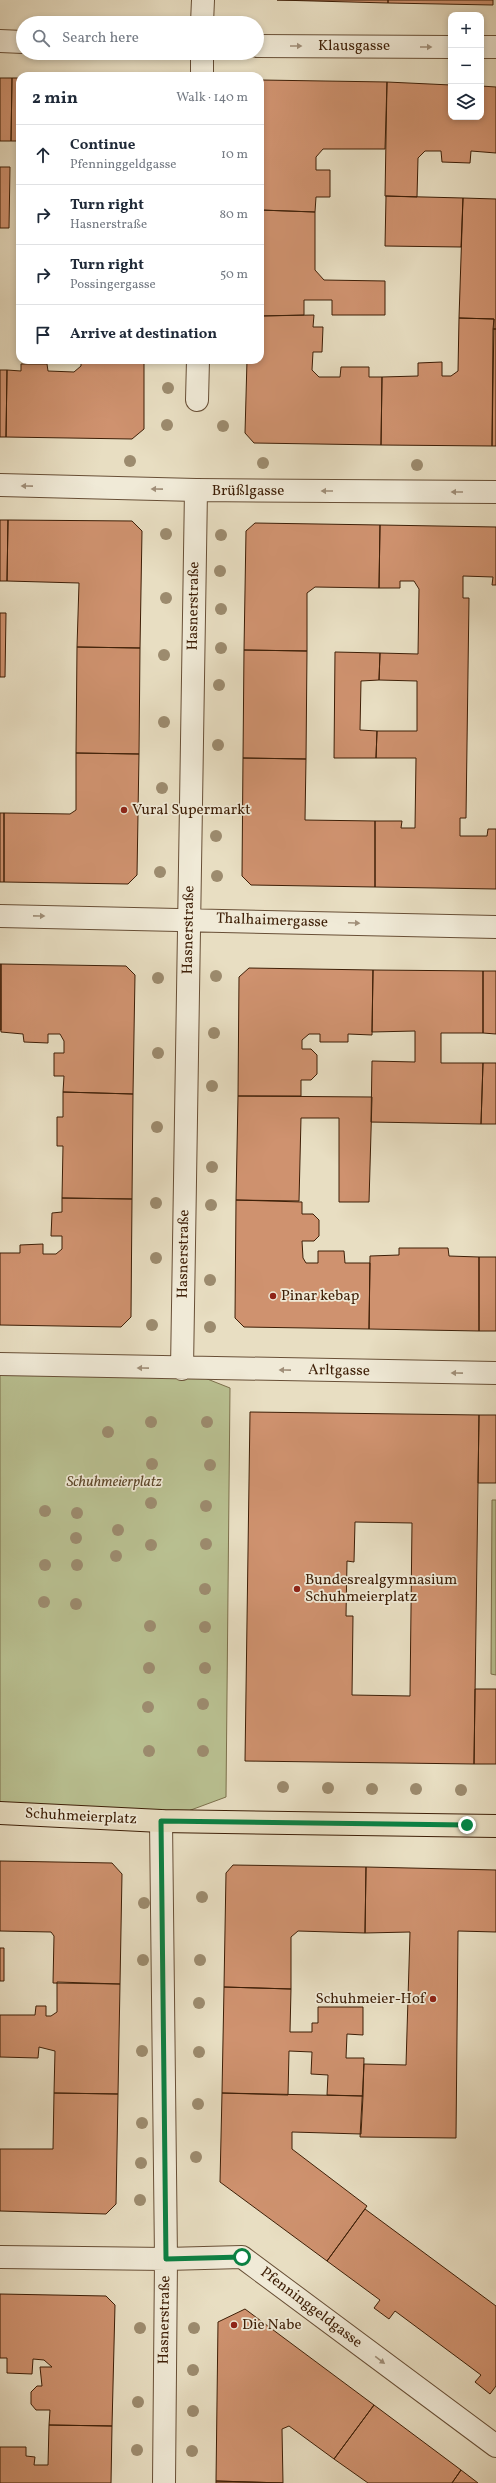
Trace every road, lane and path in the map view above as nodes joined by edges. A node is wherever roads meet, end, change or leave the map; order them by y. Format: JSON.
{"nodes":[{"id":1,"x":203,"y":0,"type":"edge"},
{"id":2,"x":202,"y":16,"type":"edge"},
{"id":3,"x":0,"y":41,"type":"edge"},
{"id":4,"x":16,"y":42,"type":"edge"},
{"id":5,"x":264,"y":46,"type":"edge"},
{"id":6,"x":448,"y":47,"type":"edge"},
{"id":7,"x":484,"y":47,"type":"edge"},
{"id":8,"x":496,"y":47,"type":"edge"},
{"id":9,"x":202,"y":60,"type":"edge"},
{"id":10,"x":202,"y":72,"type":"edge"},
{"id":11,"x":198,"y":364,"type":"edge"},
{"id":12,"x":197,"y":400,"type":"dead end"},
{"id":13,"x":0,"y":485,"type":"edge"},
{"id":14,"x":196,"y":490,"type":"junction"},
{"id":15,"x":496,"y":492,"type":"edge"},
{"id":16,"x":0,"y":916,"type":"edge"},
{"id":17,"x":189,"y":918,"type":"junction"},
{"id":18,"x":496,"y":927,"type":"edge"},
{"id":19,"x":0,"y":1364,"type":"edge"},
{"id":20,"x":182,"y":1369,"type":"junction"},
{"id":21,"x":496,"y":1373,"type":"edge"},
{"id":22,"x":0,"y":1813,"type":"edge"},
{"id":23,"x":161,"y":1821,"type":"junction"},
{"id":24,"x":496,"y":1826,"type":"edge"},
{"id":25,"x":0,"y":2257,"type":"edge"},
{"id":26,"x":166,"y":2259,"type":"junction"},
{"id":27,"x":496,"y":2446,"type":"edge"},
{"id":28,"x":164,"y":2483,"type":"edge"}],
"edges":[{"from":1,"to":2,"type":"street"},
{"from":3,"to":4,"type":"street"},
{"from":5,"to":6,"type":"street","name":"Klausgasse","one_way":true},
{"from":7,"to":8,"type":"street"},
{"from":9,"to":10,"type":"street"},
{"from":11,"to":12,"type":"street"},
{"from":14,"to":13,"type":"street","name":"Brüßlgasse","one_way":true},
{"from":15,"to":14,"type":"street","name":"Brüßlgasse","one_way":true},
{"from":14,"to":17,"type":"street","name":"Hasnerstraße"},
{"from":16,"to":17,"type":"street","name":"Thalhaimergasse","one_way":true},
{"from":17,"to":18,"type":"street","name":"Thalhaimergasse","one_way":true},
{"from":17,"to":20,"type":"street","name":"Hasnerstraße"},
{"from":20,"to":19,"type":"street","one_way":true},
{"from":21,"to":20,"type":"street","name":"Arltgasse","one_way":true},
{"from":22,"to":23,"type":"main road","name":"Schuhmeierplatz"},
{"from":23,"to":24,"type":"main road","name":"Schuhmeierplatz"},
{"from":23,"to":26,"type":"street","name":"Hasnerstraße"},
{"from":25,"to":26,"type":"street","name":"Pfenninggeldgasse"},
{"from":26,"to":27,"type":"street","name":"Pfenninggeldgasse","one_way":true},
{"from":26,"to":28,"type":"street","name":"Hasnerstraße"}]}
